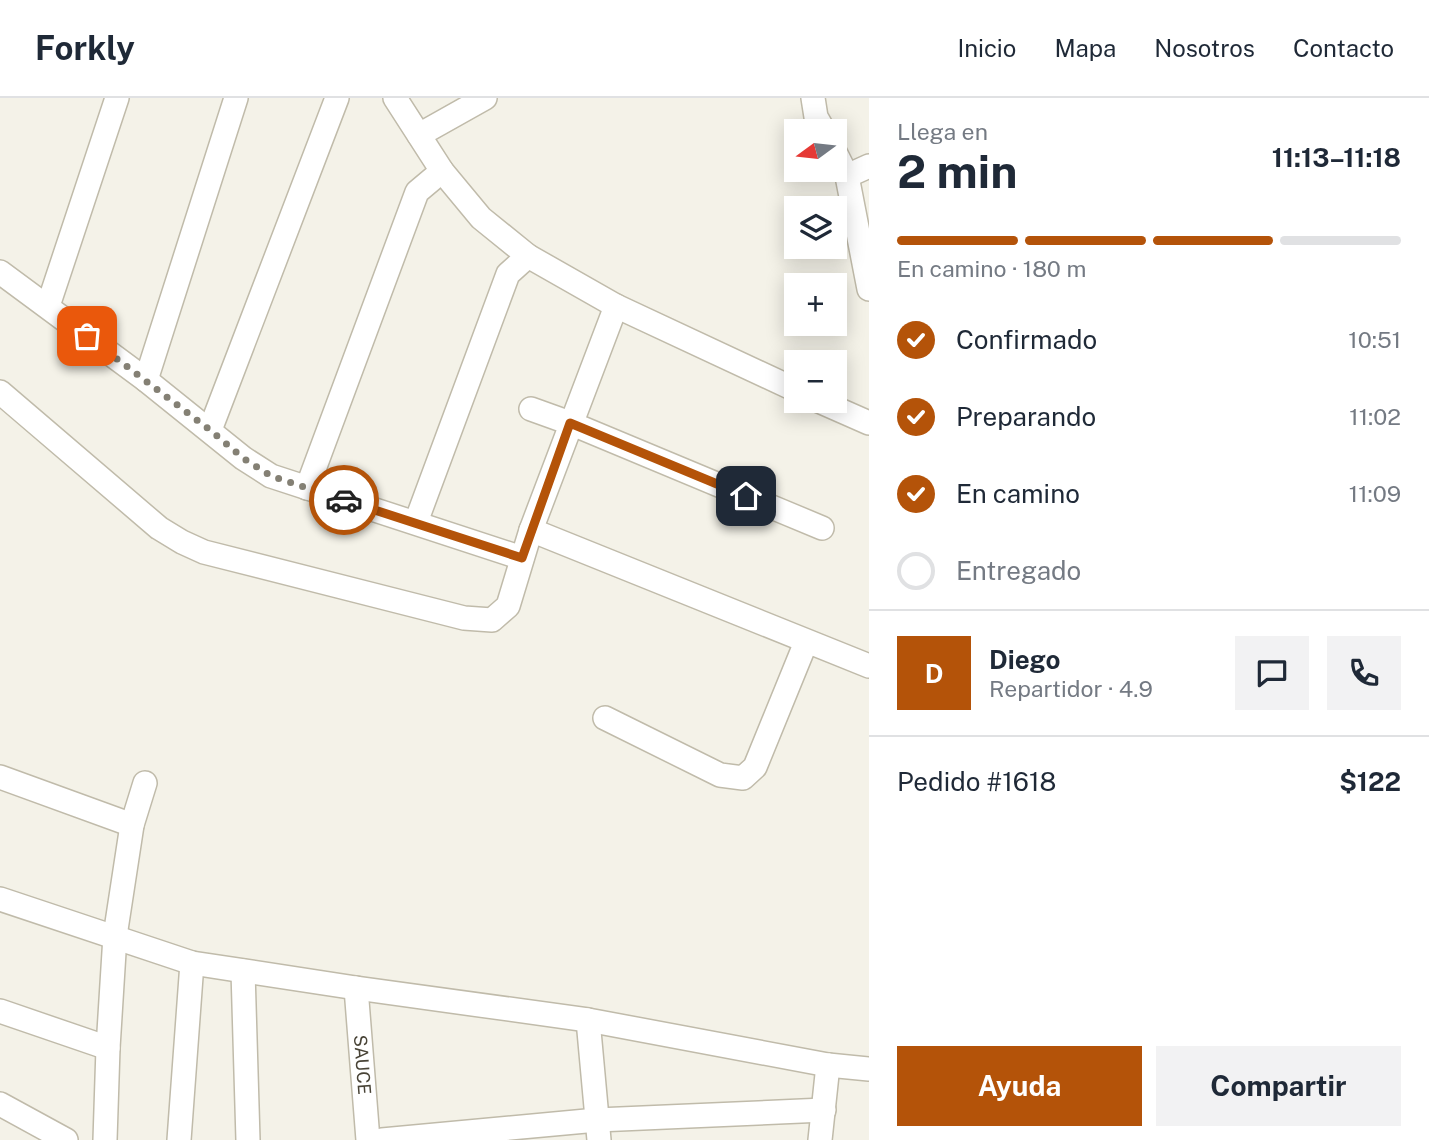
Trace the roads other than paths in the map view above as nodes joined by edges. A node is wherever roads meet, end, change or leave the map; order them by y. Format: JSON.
{"nodes":[{"id":1,"x":117,"y":98,"type":"edge"},
{"id":2,"x":236,"y":98,"type":"edge"},
{"id":3,"x":337,"y":98,"type":"edge"},
{"id":4,"x":396,"y":98,"type":"edge"},
{"id":5,"x":485,"y":98,"type":"edge"},
{"id":6,"x":813,"y":98,"type":"edge"},
{"id":7,"x":817,"y":119,"type":"edge"},
{"id":8,"x":419,"y":135,"type":"junction"},
{"id":9,"x":869,"y":166,"type":"edge"},
{"id":10,"x":442,"y":171,"type":"junction"},
{"id":11,"x":847,"y":176,"type":"joint"},
{"id":12,"x":528,"y":256,"type":"junction"},
{"id":13,"x":0,"y":272,"type":"edge"},
{"id":14,"x":869,"y":289,"type":"edge"},
{"id":15,"x":48,"y":306,"type":"junction"},
{"id":16,"x":616,"y":306,"type":"junction"},
{"id":17,"x":146,"y":380,"type":"junction"},
{"id":18,"x":784,"y":384,"type":"edge"},
{"id":19,"x":0,"y":392,"type":"edge"},
{"id":20,"x":531,"y":409,"type":"dead end"},
{"id":21,"x":846,"y":413,"type":"edge"},
{"id":22,"x":570,"y":423,"type":"junction"},
{"id":23,"x":869,"y":423,"type":"edge"},
{"id":24,"x":210,"y":430,"type":"junction"},
{"id":25,"x":306,"y":488,"type":"junction"},
{"id":26,"x":416,"y":522,"type":"junction"},
{"id":27,"x":822,"y":528,"type":"dead end"},
{"id":28,"x":531,"y":530,"type":"junction"},
{"id":29,"x":522,"y":558,"type":"junction"},
{"id":30,"x":806,"y":642,"type":"junction"},
{"id":31,"x":869,"y":666,"type":"edge"},
{"id":32,"x":606,"y":718,"type":"dead end"},
{"id":33,"x":0,"y":777,"type":"edge"},
{"id":34,"x":145,"y":783,"type":"dead end"},
{"id":35,"x":132,"y":825,"type":"junction"},
{"id":36,"x":0,"y":899,"type":"edge"},
{"id":37,"x":116,"y":936,"type":"junction"},
{"id":38,"x":192,"y":963,"type":"junction"},
{"id":39,"x":243,"y":971,"type":"junction"},
{"id":40,"x":356,"y":988,"type":"junction"},
{"id":41,"x":0,"y":1012,"type":"edge"},
{"id":42,"x":588,"y":1020,"type":"junction"},
{"id":43,"x":108,"y":1048,"type":"junction"},
{"id":44,"x":828,"y":1065,"type":"junction"},
{"id":45,"x":869,"y":1069,"type":"edge"},
{"id":46,"x":0,"y":1104,"type":"edge"},
{"id":47,"x":824,"y":1110,"type":"junction"},
{"id":48,"x":598,"y":1130,"type":"edge"},
{"id":49,"x":66,"y":1140,"type":"edge"},
{"id":50,"x":105,"y":1140,"type":"edge"},
{"id":51,"x":179,"y":1140,"type":"edge"},
{"id":52,"x":248,"y":1140,"type":"edge"},
{"id":53,"x":368,"y":1140,"type":"edge"},
{"id":54,"x":382,"y":1140,"type":"edge"},
{"id":55,"x":820,"y":1140,"type":"edge"}],
"edges":[{"from":1,"to":15,"type":"street"},
{"from":2,"to":17,"type":"street"},
{"from":3,"to":24,"type":"street"},
{"from":4,"to":8,"type":"street"},
{"from":5,"to":8,"type":"street"},
{"from":6,"to":7,"type":"street"},
{"from":8,"to":10,"type":"street"},
{"from":9,"to":11,"type":"street"},
{"from":10,"to":12,"type":"street"},
{"from":10,"to":25,"type":"street"},
{"from":11,"to":14,"type":"street"},
{"from":12,"to":16,"type":"street"},
{"from":12,"to":26,"type":"street"},
{"from":13,"to":15,"type":"street"},
{"from":15,"to":17,"type":"street"},
{"from":16,"to":18,"type":"street"},
{"from":16,"to":22,"type":"street"},
{"from":17,"to":24,"type":"street"},
{"from":19,"to":29,"type":"street"},
{"from":20,"to":22,"type":"street"},
{"from":21,"to":23,"type":"street"},
{"from":22,"to":27,"type":"street"},
{"from":22,"to":28,"type":"street"},
{"from":24,"to":25,"type":"street"},
{"from":25,"to":26,"type":"street"},
{"from":26,"to":29,"type":"street"},
{"from":28,"to":29,"type":"street"},
{"from":28,"to":30,"type":"street"},
{"from":30,"to":31,"type":"street"},
{"from":30,"to":32,"type":"street"},
{"from":33,"to":35,"type":"street"},
{"from":34,"to":35,"type":"street"},
{"from":35,"to":37,"type":"street"},
{"from":36,"to":37,"type":"street"},
{"from":37,"to":38,"type":"street"},
{"from":37,"to":43,"type":"street"},
{"from":38,"to":39,"type":"street"},
{"from":38,"to":51,"type":"street"},
{"from":39,"to":40,"type":"street"},
{"from":39,"to":52,"type":"street"},
{"from":40,"to":42,"type":"street"},
{"from":40,"to":53,"type":"street","name":"SAUCE"},
{"from":41,"to":43,"type":"street"},
{"from":42,"to":44,"type":"street"},
{"from":42,"to":48,"type":"street"},
{"from":43,"to":50,"type":"street"},
{"from":44,"to":45,"type":"street"},
{"from":44,"to":47,"type":"street"},
{"from":46,"to":49,"type":"street"},
{"from":47,"to":48,"type":"street"},
{"from":47,"to":55,"type":"street"},
{"from":48,"to":54,"type":"street"}]}
